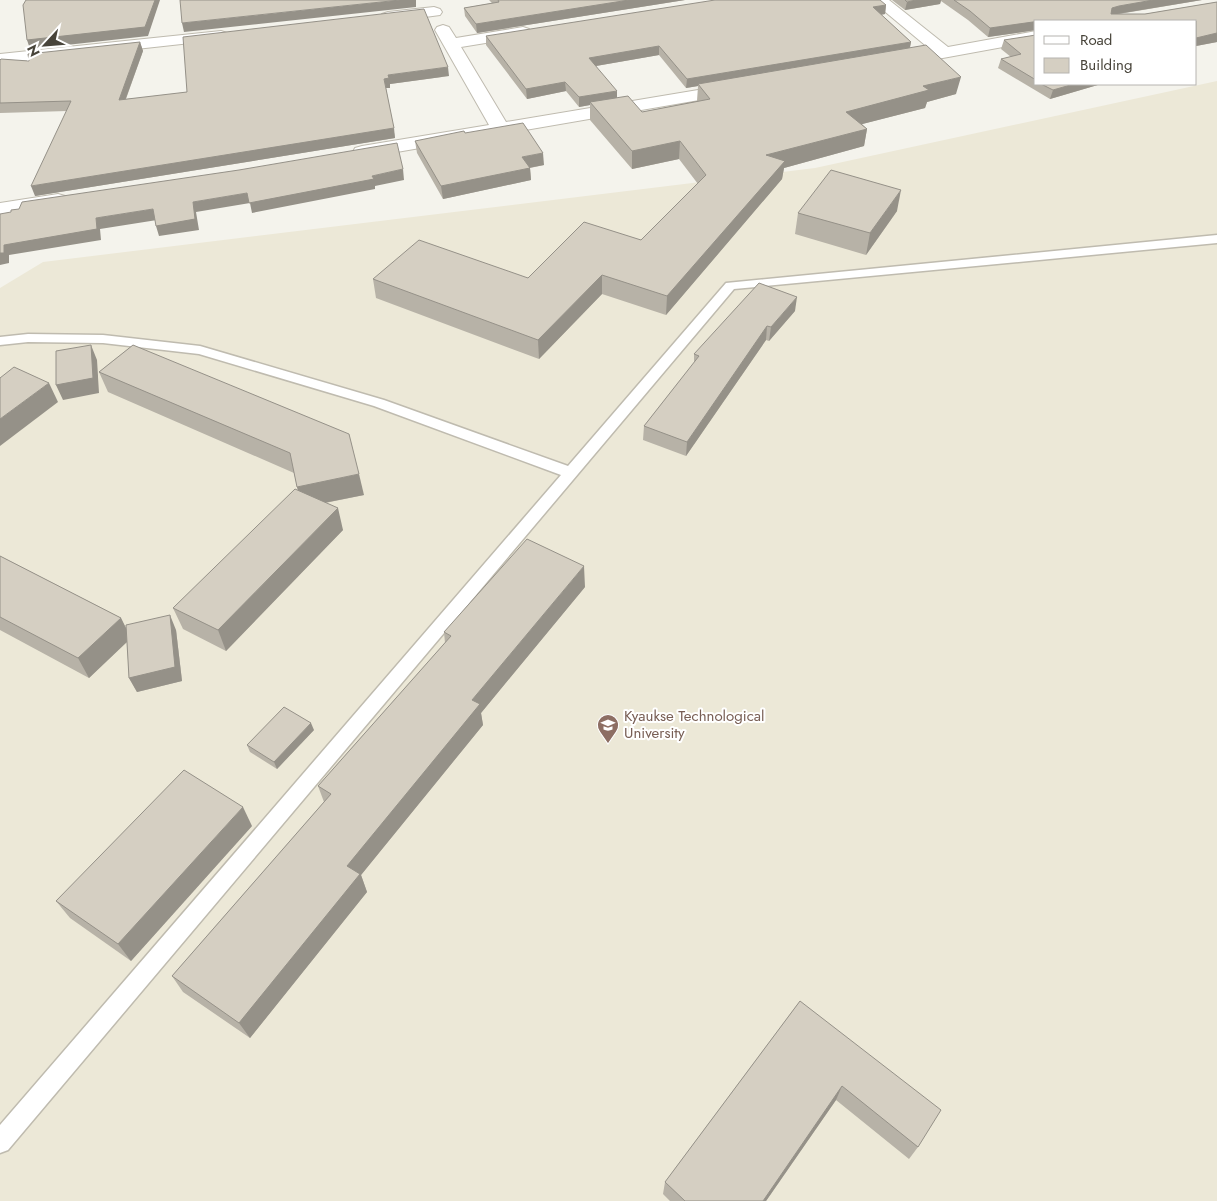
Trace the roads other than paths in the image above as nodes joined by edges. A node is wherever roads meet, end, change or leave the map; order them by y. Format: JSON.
{"nodes":[{"id":1,"x":879,"y":0,"type":"edge"},
{"id":2,"x":431,"y":6,"type":"edge"},
{"id":3,"x":374,"y":19,"type":"edge"},
{"id":4,"x":539,"y":30,"type":"edge"},
{"id":5,"x":236,"y":34,"type":"edge"},
{"id":6,"x":1034,"y":36,"type":"edge"},
{"id":7,"x":450,"y":44,"type":"junction"},
{"id":8,"x":945,"y":53,"type":"junction"},
{"id":9,"x":0,"y":58,"type":"edge"},
{"id":10,"x":877,"y":65,"type":"edge"},
{"id":11,"x":752,"y":86,"type":"edge"},
{"id":12,"x":500,"y":128,"type":"junction"},
{"id":13,"x":346,"y":154,"type":"edge"},
{"id":14,"x":77,"y":198,"type":"edge"},
{"id":15,"x":0,"y":209,"type":"edge"},
{"id":16,"x":1217,"y":239,"type":"edge"},
{"id":17,"x":0,"y":341,"type":"edge"},
{"id":18,"x":571,"y":473,"type":"junction"},
{"id":19,"x":0,"y":1142,"type":"edge"}],
"edges":[{"from":1,"to":8,"type":"street"},
{"from":2,"to":3,"type":"street"},
{"from":2,"to":7,"type":"street"},
{"from":4,"to":7,"type":"street"},
{"from":5,"to":9,"type":"street"},
{"from":6,"to":8,"type":"street"},
{"from":7,"to":12,"type":"street"},
{"from":8,"to":10,"type":"street"},
{"from":11,"to":12,"type":"street"},
{"from":12,"to":13,"type":"street"},
{"from":14,"to":15,"type":"street"},
{"from":16,"to":18,"type":"lane"},
{"from":17,"to":18,"type":"lane"},
{"from":18,"to":19,"type":"lane"}]}
